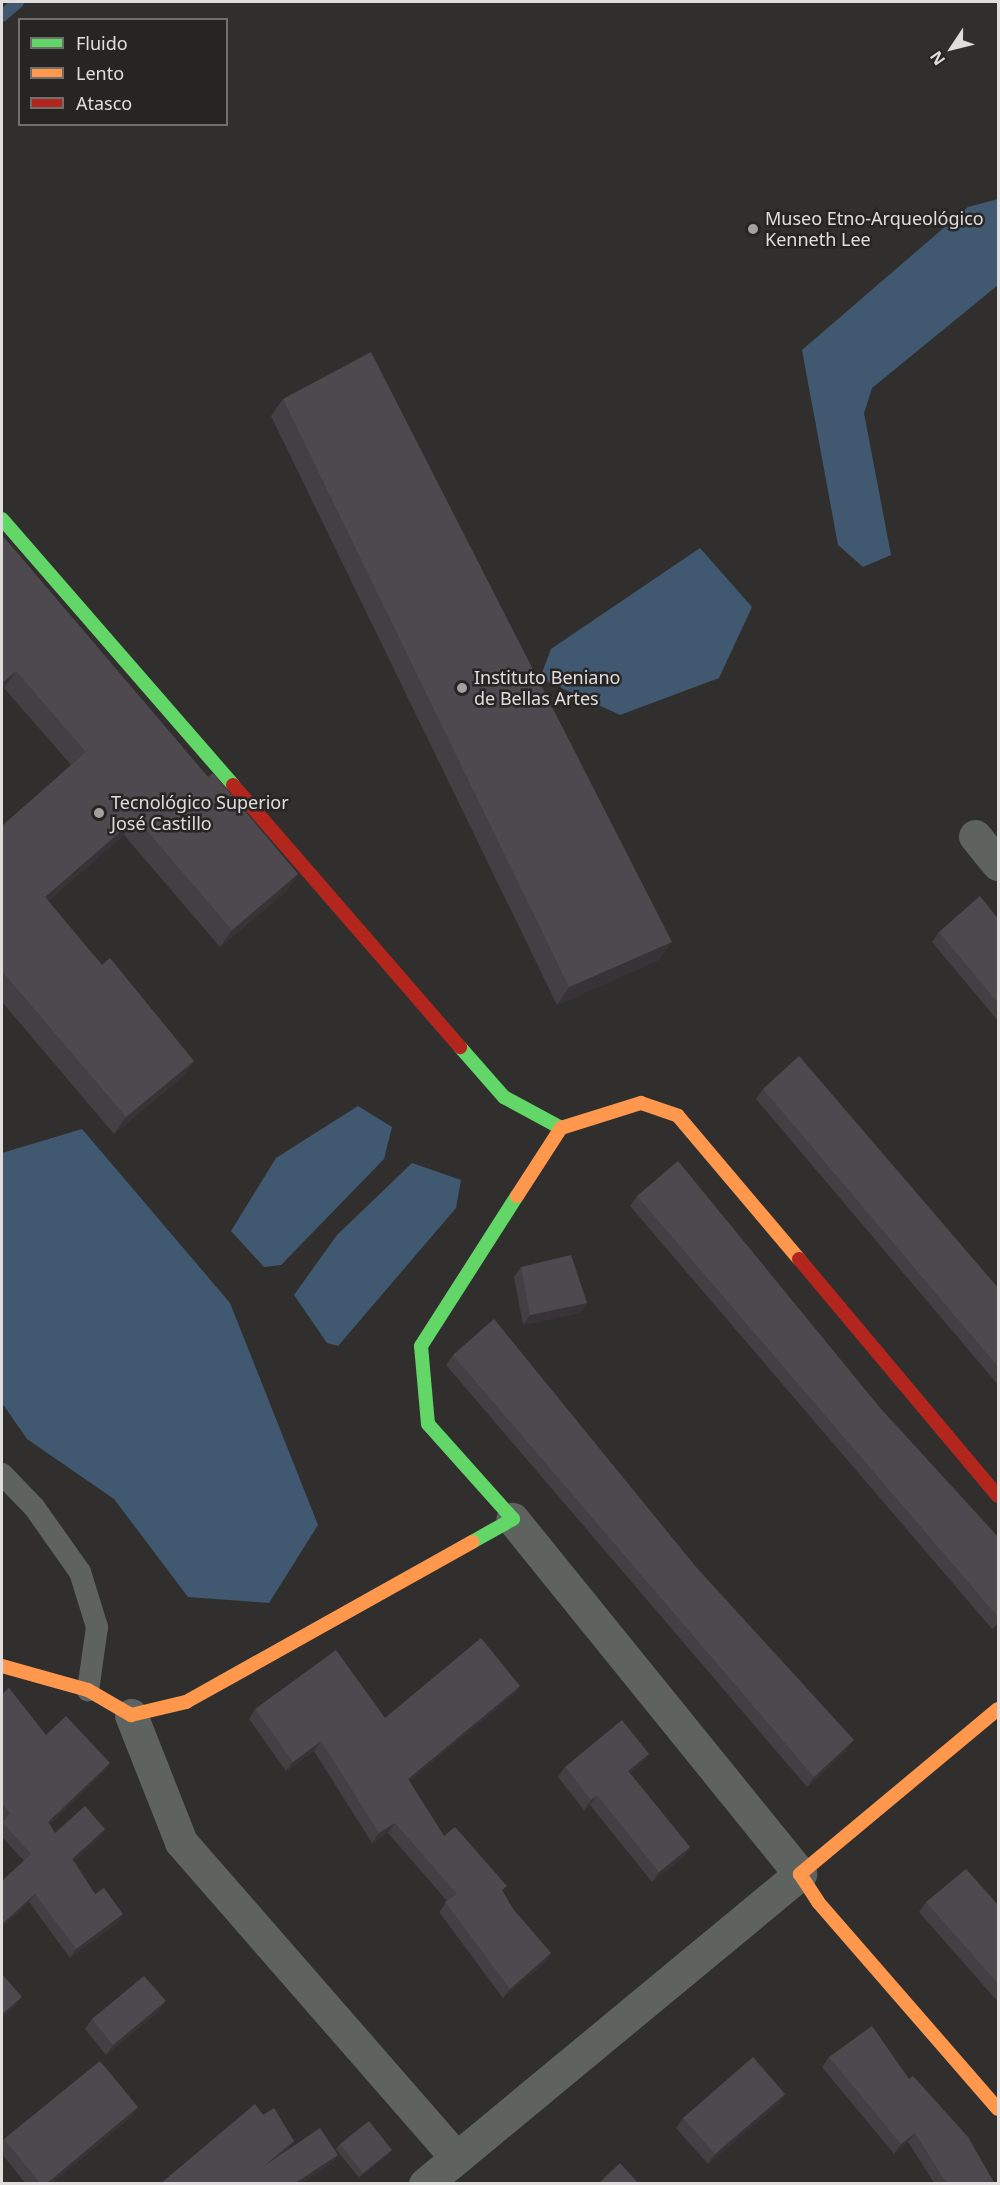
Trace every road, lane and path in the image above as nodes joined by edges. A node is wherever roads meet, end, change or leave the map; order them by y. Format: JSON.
{"nodes":[{"id":1,"x":2,"y":519,"type":"edge"},
{"id":2,"x":975,"y":836,"type":"dead end"},
{"id":3,"x":999,"y":864,"type":"edge"},
{"id":4,"x":561,"y":1128,"type":"junction"},
{"id":5,"x":2,"y":1474,"type":"edge"},
{"id":6,"x":999,"y":1496,"type":"edge"},
{"id":7,"x":513,"y":1519,"type":"junction"},
{"id":8,"x":2,"y":1666,"type":"edge"},
{"id":9,"x":88,"y":1690,"type":"junction"},
{"id":10,"x":999,"y":1709,"type":"edge"},
{"id":11,"x":130,"y":1715,"type":"junction"},
{"id":12,"x":800,"y":1874,"type":"junction"},
{"id":13,"x":999,"y":2109,"type":"edge"},
{"id":14,"x":455,"y":2156,"type":"junction"},
{"id":15,"x":425,"y":2184,"type":"edge"}],
"edges":[{"from":1,"to":4,"type":"street"},
{"from":2,"to":3,"type":"street"},
{"from":4,"to":6,"type":"street"},
{"from":4,"to":7,"type":"street"},
{"from":5,"to":9,"type":"lane"},
{"from":7,"to":11,"type":"street"},
{"from":7,"to":12,"type":"street"},
{"from":8,"to":9,"type":"street"},
{"from":9,"to":11,"type":"street"},
{"from":10,"to":12,"type":"street"},
{"from":11,"to":14,"type":"street"},
{"from":12,"to":13,"type":"street"},
{"from":12,"to":14,"type":"street"},
{"from":14,"to":15,"type":"street"}]}
